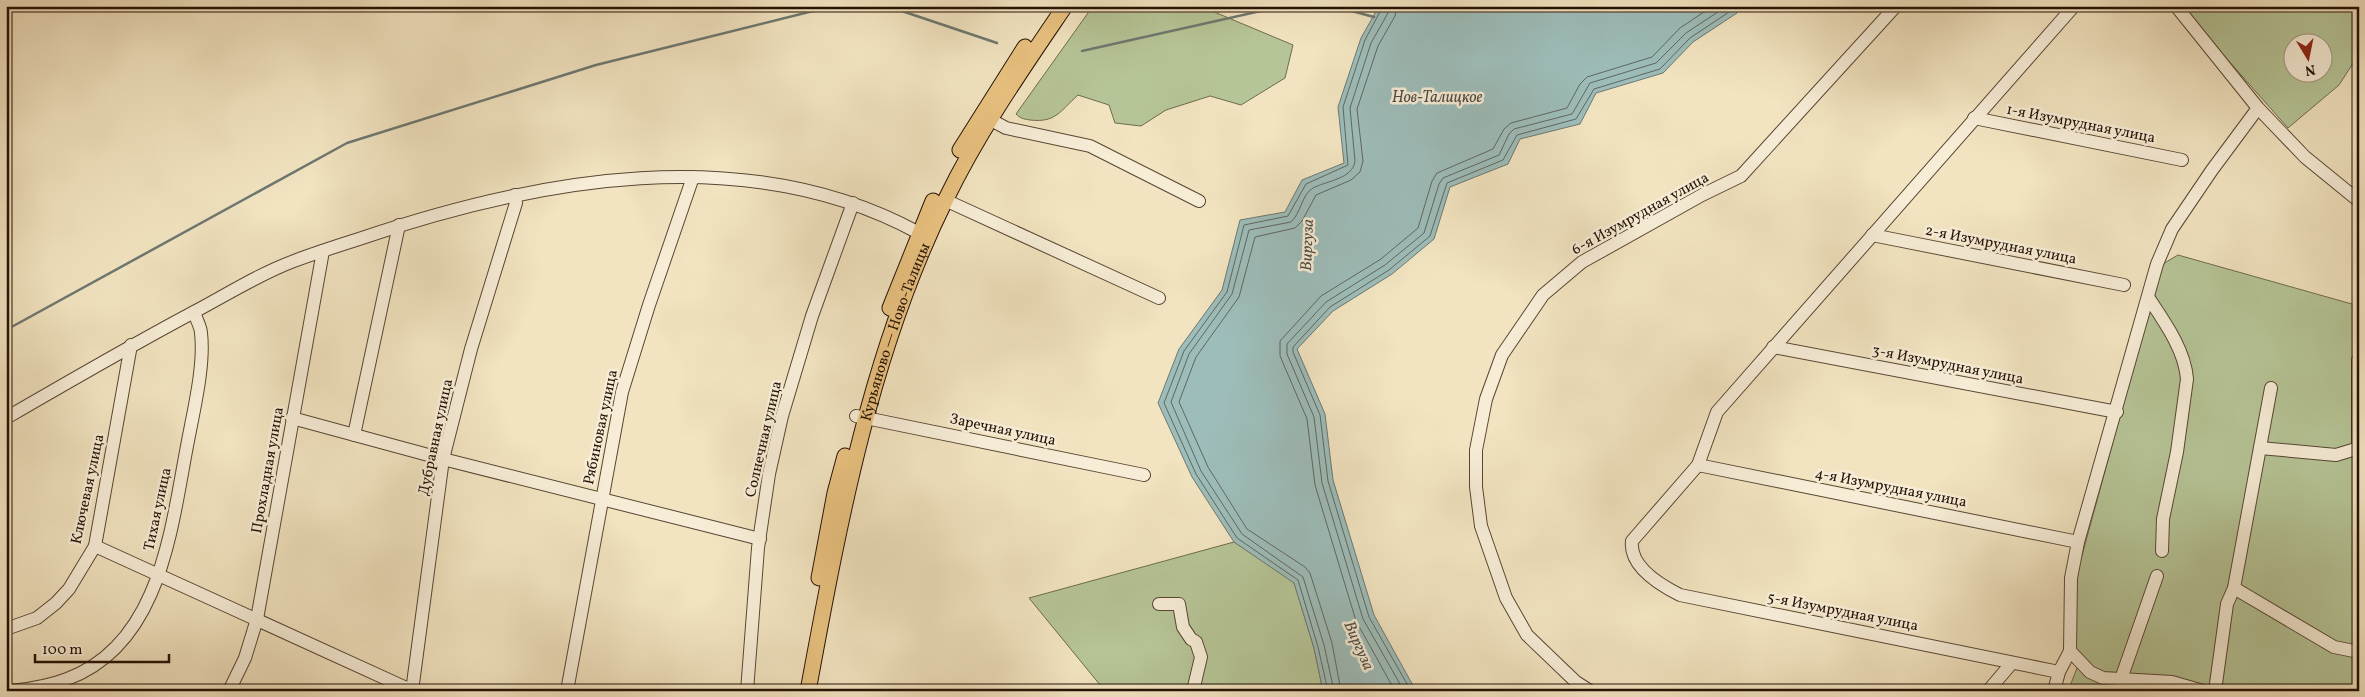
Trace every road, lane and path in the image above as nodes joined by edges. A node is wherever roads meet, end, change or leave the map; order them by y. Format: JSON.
{"nodes":[{"id":1,"x":1053,"y":6,"type":"edge"},
{"id":2,"x":1065,"y":6,"type":"edge"},
{"id":3,"x":1896,"y":6,"type":"edge"},
{"id":4,"x":2074,"y":6,"type":"edge"},
{"id":5,"x":2176,"y":6,"type":"edge"},
{"id":6,"x":2258,"y":108,"type":"junction"},
{"id":7,"x":1974,"y":118,"type":"junction"},
{"id":8,"x":991,"y":120,"type":"junction"},
{"id":9,"x":2182,"y":160,"type":"dead end"},
{"id":10,"x":693,"y":177,"type":"junction"},
{"id":11,"x":516,"y":195,"type":"junction"},
{"id":12,"x":945,"y":200,"type":"junction"},
{"id":13,"x":1199,"y":201,"type":"dead end"},
{"id":14,"x":2359,"y":201,"type":"edge"},
{"id":15,"x":853,"y":203,"type":"junction"},
{"id":16,"x":400,"y":225,"type":"junction"},
{"id":17,"x":919,"y":233,"type":"junction"},
{"id":18,"x":1872,"y":235,"type":"junction"},
{"id":19,"x":323,"y":251,"type":"junction"},
{"id":20,"x":2124,"y":285,"type":"dead end"},
{"id":21,"x":2148,"y":297,"type":"junction"},
{"id":22,"x":1159,"y":298,"type":"dead end"},
{"id":23,"x":194,"y":312,"type":"junction"},
{"id":24,"x":130,"y":345,"type":"junction"},
{"id":25,"x":1773,"y":348,"type":"junction"},
{"id":26,"x":2358,"y":360,"type":"edge"},
{"id":27,"x":2271,"y":388,"type":"dead end"},
{"id":28,"x":2117,"y":412,"type":"junction"},
{"id":29,"x":861,"y":417,"type":"junction"},
{"id":30,"x":6,"y":418,"type":"edge"},
{"id":31,"x":292,"y":418,"type":"junction"},
{"id":32,"x":354,"y":435,"type":"junction"},
{"id":33,"x":2260,"y":448,"type":"junction"},
{"id":34,"x":2359,"y":448,"type":"edge"},
{"id":35,"x":443,"y":459,"type":"junction"},
{"id":36,"x":1698,"y":465,"type":"junction"},
{"id":37,"x":1144,"y":475,"type":"dead end"},
{"id":38,"x":602,"y":497,"type":"junction"},
{"id":39,"x":760,"y":539,"type":"junction"},
{"id":40,"x":2078,"y":542,"type":"junction"},
{"id":41,"x":95,"y":546,"type":"junction"},
{"id":42,"x":2162,"y":551,"type":"dead end"},
{"id":43,"x":158,"y":573,"type":"junction"},
{"id":44,"x":2158,"y":576,"type":"dead end"},
{"id":45,"x":2234,"y":588,"type":"junction"},
{"id":46,"x":1159,"y":604,"type":"dead end"},
{"id":47,"x":257,"y":618,"type":"junction"},
{"id":48,"x":6,"y":629,"type":"edge"},
{"id":49,"x":2070,"y":651,"type":"junction"},
{"id":50,"x":2359,"y":652,"type":"edge"},
{"id":51,"x":2011,"y":664,"type":"junction"},
{"id":52,"x":2059,"y":672,"type":"junction"},
{"id":53,"x":2121,"y":679,"type":"junction"},
{"id":54,"x":11,"y":691,"type":"edge"},
{"id":55,"x":229,"y":691,"type":"edge"},
{"id":56,"x":412,"y":691,"type":"edge"},
{"id":57,"x":567,"y":691,"type":"edge"},
{"id":58,"x":746,"y":691,"type":"edge"},
{"id":59,"x":797,"y":691,"type":"edge"},
{"id":60,"x":808,"y":691,"type":"edge"},
{"id":61,"x":1193,"y":691,"type":"edge"},
{"id":62,"x":1590,"y":691,"type":"edge"},
{"id":63,"x":1988,"y":691,"type":"edge"},
{"id":64,"x":2054,"y":691,"type":"edge"},
{"id":65,"x":2204,"y":691,"type":"edge"},
{"id":66,"x":2215,"y":691,"type":"edge"}],
"edges":[{"from":1,"to":17,"type":"main road","name":"Курьяново — Ново-Талицы"},
{"from":2,"to":8,"type":"main road","name":"Курьяново — Ново-Талицы"},
{"from":3,"to":62,"type":"street","name":"6-я Изумрудная улица"},
{"from":4,"to":7,"type":"street"},
{"from":5,"to":6,"type":"street"},
{"from":6,"to":14,"type":"street"},
{"from":6,"to":21,"type":"street"},
{"from":7,"to":9,"type":"street","name":"1-я Изумрудная улица"},
{"from":7,"to":18,"type":"street"},
{"from":8,"to":12,"type":"main road","name":"Курьяново — Ново-Талицы"},
{"from":8,"to":13,"type":"street"},
{"from":10,"to":11,"type":"street"},
{"from":10,"to":15,"type":"street"},
{"from":10,"to":38,"type":"street","name":"Рябиновая улица"},
{"from":11,"to":16,"type":"street"},
{"from":11,"to":35,"type":"street","name":"Дубравная улица"},
{"from":12,"to":22,"type":"street"},
{"from":12,"to":29,"type":"main road","name":"Курьяново — Ново-Талицы"},
{"from":15,"to":17,"type":"street"},
{"from":15,"to":39,"type":"street","name":"Солнечная улица"},
{"from":16,"to":19,"type":"street"},
{"from":16,"to":32,"type":"street"},
{"from":17,"to":29,"type":"main road","name":"Курьяново — Ново-Талицы"},
{"from":18,"to":20,"type":"street","name":"2-я Изумрудная улица"},
{"from":18,"to":25,"type":"street"},
{"from":19,"to":23,"type":"street"},
{"from":19,"to":31,"type":"street","name":"Прохладная улица"},
{"from":21,"to":28,"type":"street"},
{"from":21,"to":42,"type":"street"},
{"from":23,"to":24,"type":"street"},
{"from":23,"to":43,"type":"street","name":"Тихая улица"},
{"from":24,"to":30,"type":"street"},
{"from":24,"to":41,"type":"street","name":"Ключевая улица"},
{"from":25,"to":28,"type":"street","name":"3-я Изумрудная улица"},
{"from":25,"to":36,"type":"street"},
{"from":26,"to":34,"type":"street"},
{"from":27,"to":33,"type":"street"},
{"from":28,"to":40,"type":"street"},
{"from":29,"to":37,"type":"street","name":"Заречная улица"},
{"from":29,"to":59,"type":"main road","name":"Курьяново — Ново-Талицы"},
{"from":29,"to":60,"type":"main road","name":"Курьяново — Ново-Талицы"},
{"from":31,"to":32,"type":"street"},
{"from":31,"to":47,"type":"street","name":"Прохладная улица"},
{"from":32,"to":35,"type":"street"},
{"from":33,"to":34,"type":"street"},
{"from":33,"to":45,"type":"street"},
{"from":35,"to":38,"type":"street"},
{"from":35,"to":56,"type":"street","name":"Дубравная улица"},
{"from":36,"to":40,"type":"street","name":"4-я Изумрудная улица"},
{"from":36,"to":51,"type":"street","name":"5-я Изумрудная улица"},
{"from":38,"to":39,"type":"street"},
{"from":38,"to":57,"type":"street","name":"Рябиновая улица"},
{"from":39,"to":58,"type":"street","name":"Солнечная улица"},
{"from":40,"to":49,"type":"street"},
{"from":41,"to":43,"type":"street"},
{"from":41,"to":48,"type":"street","name":"Ключевая улица"},
{"from":43,"to":47,"type":"street"},
{"from":43,"to":54,"type":"street","name":"Тихая улица"},
{"from":44,"to":53,"type":"street"},
{"from":45,"to":50,"type":"street"},
{"from":45,"to":66,"type":"street"},
{"from":46,"to":61,"type":"street"},
{"from":47,"to":55,"type":"street","name":"Прохладная улица"},
{"from":47,"to":56,"type":"street"},
{"from":49,"to":52,"type":"street"},
{"from":49,"to":53,"type":"street"},
{"from":51,"to":52,"type":"street","name":"5-я Изумрудная улица"},
{"from":51,"to":63,"type":"street"},
{"from":52,"to":64,"type":"street"},
{"from":53,"to":65,"type":"street"}]}
